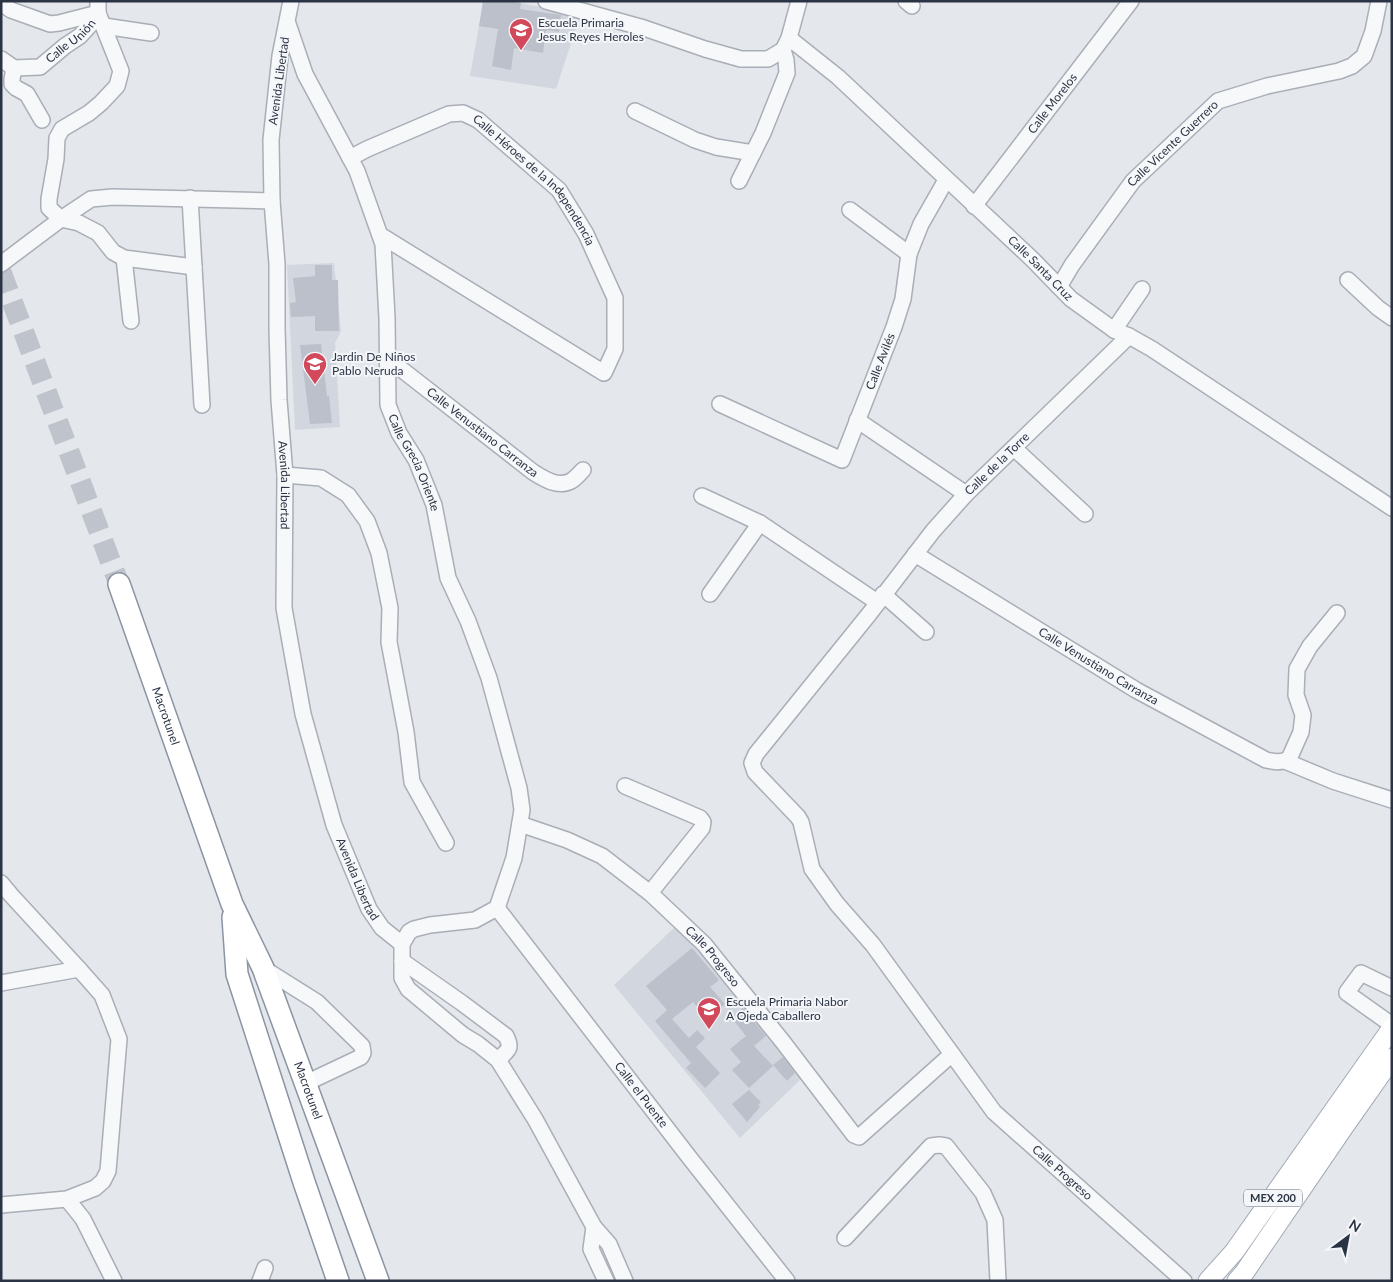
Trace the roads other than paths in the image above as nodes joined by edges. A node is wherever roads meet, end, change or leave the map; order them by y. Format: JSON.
{"nodes":[{"id":1,"x":291,"y":1,"type":"edge"},
{"id":2,"x":546,"y":1,"type":"edge"},
{"id":3,"x":799,"y":1,"type":"edge"},
{"id":4,"x":1131,"y":1,"type":"edge"},
{"id":5,"x":1379,"y":1,"type":"edge"},
{"id":6,"x":1,"y":3,"type":"edge"},
{"id":7,"x":100,"y":13,"type":"edge"},
{"id":8,"x":288,"y":22,"type":"junction"},
{"id":9,"x":151,"y":33,"type":"dead end"},
{"id":10,"x":786,"y":44,"type":"junction"},
{"id":11,"x":7,"y":64,"type":"edge"},
{"id":12,"x":635,"y":111,"type":"dead end"},
{"id":13,"x":42,"y":120,"type":"dead end"},
{"id":14,"x":753,"y":153,"type":"junction"},
{"id":15,"x":350,"y":158,"type":"junction"},
{"id":16,"x":946,"y":180,"type":"junction"},
{"id":17,"x":739,"y":181,"type":"dead end"},
{"id":18,"x":190,"y":198,"type":"junction"},
{"id":19,"x":272,"y":201,"type":"junction"},
{"id":20,"x":974,"y":206,"type":"junction"},
{"id":21,"x":850,"y":210,"type":"dead end"},
{"id":22,"x":61,"y":219,"type":"junction"},
{"id":23,"x":380,"y":235,"type":"junction"},
{"id":24,"x":909,"y":254,"type":"junction"},
{"id":25,"x":124,"y":258,"type":"junction"},
{"id":26,"x":1,"y":264,"type":"edge"},
{"id":27,"x":194,"y":267,"type":"junction"},
{"id":28,"x":1348,"y":280,"type":"dead end"},
{"id":29,"x":1060,"y":287,"type":"junction"},
{"id":30,"x":1142,"y":289,"type":"dead end"},
{"id":31,"x":1392,"y":318,"type":"edge"},
{"id":32,"x":131,"y":321,"type":"dead end"},
{"id":33,"x":1114,"y":330,"type":"junction"},
{"id":34,"x":1129,"y":336,"type":"junction"},
{"id":35,"x":387,"y":358,"type":"junction"},
{"id":36,"x":720,"y":404,"type":"dead end"},
{"id":37,"x":202,"y":405,"type":"dead end"},
{"id":38,"x":857,"y":420,"type":"junction"},
{"id":39,"x":1014,"y":448,"type":"junction"},
{"id":40,"x":583,"y":470,"type":"dead end"},
{"id":41,"x":285,"y":475,"type":"junction"},
{"id":42,"x":966,"y":494,"type":"junction"},
{"id":43,"x":702,"y":496,"type":"dead end"},
{"id":44,"x":1392,"y":508,"type":"edge"},
{"id":45,"x":1085,"y":514,"type":"dead end"},
{"id":46,"x":760,"y":523,"type":"junction"},
{"id":47,"x":915,"y":554,"type":"junction"},
{"id":48,"x":119,"y":584,"type":"tunnel mouth"},
{"id":49,"x":710,"y":594,"type":"dead end"},
{"id":50,"x":880,"y":598,"type":"junction"},
{"id":51,"x":1337,"y":613,"type":"dead end"},
{"id":52,"x":926,"y":632,"type":"dead end"},
{"id":53,"x":1287,"y":760,"type":"junction"},
{"id":54,"x":752,"y":763,"type":"joint"},
{"id":55,"x":625,"y":786,"type":"dead end"},
{"id":56,"x":1392,"y":800,"type":"edge"},
{"id":57,"x":520,"y":824,"type":"junction"},
{"id":58,"x":446,"y":843,"type":"dead end"},
{"id":59,"x":1,"y":883,"type":"edge"},
{"id":60,"x":650,"y":893,"type":"junction"},
{"id":61,"x":6,"y":896,"type":"edge"},
{"id":62,"x":232,"y":904,"type":"junction"},
{"id":63,"x":498,"y":908,"type":"junction"},
{"id":64,"x":402,"y":944,"type":"junction"},
{"id":65,"x":402,"y":961,"type":"junction"},
{"id":66,"x":264,"y":968,"type":"junction"},
{"id":67,"x":79,"y":969,"type":"junction"},
{"id":68,"x":1,"y":983,"type":"edge"},
{"id":69,"x":1392,"y":988,"type":"edge"},
{"id":70,"x":1392,"y":1027,"type":"edge"},
{"id":71,"x":952,"y":1054,"type":"junction"},
{"id":72,"x":1392,"y":1058,"type":"edge"},
{"id":73,"x":498,"y":1060,"type":"junction"},
{"id":74,"x":306,"y":1083,"type":"junction"},
{"id":75,"x":67,"y":1199,"type":"junction"},
{"id":76,"x":1,"y":1205,"type":"edge"},
{"id":77,"x":594,"y":1227,"type":"junction"},
{"id":78,"x":845,"y":1238,"type":"dead end"},
{"id":79,"x":114,"y":1281,"type":"edge"},
{"id":80,"x":338,"y":1281,"type":"edge"},
{"id":81,"x":378,"y":1281,"type":"edge"},
{"id":82,"x":606,"y":1281,"type":"edge"},
{"id":83,"x":625,"y":1281,"type":"edge"},
{"id":84,"x":787,"y":1281,"type":"edge"},
{"id":85,"x":998,"y":1281,"type":"edge"},
{"id":86,"x":1184,"y":1281,"type":"edge"},
{"id":87,"x":1208,"y":1281,"type":"edge"},
{"id":88,"x":1237,"y":1281,"type":"edge"}],
"edges":[{"from":1,"to":8,"type":"street","name":"Avenida Libertad"},
{"from":2,"to":10,"type":"street"},
{"from":3,"to":10,"type":"street"},
{"from":4,"to":20,"type":"street","name":"Calle Morelos"},
{"from":5,"to":29,"type":"street","name":"Calle Vicente Guerrero"},
{"from":6,"to":7,"type":"street"},
{"from":7,"to":9,"type":"street"},
{"from":7,"to":11,"type":"street","name":"Calle Unión"},
{"from":7,"to":22,"type":"street"},
{"from":8,"to":15,"type":"street","name":"Calle Grecia Oriente"},
{"from":8,"to":19,"type":"street","name":"Avenida Libertad"},
{"from":10,"to":14,"type":"street"},
{"from":10,"to":16,"type":"street","name":"Calle Santa Cruz"},
{"from":11,"to":13,"type":"street"},
{"from":12,"to":14,"type":"street"},
{"from":14,"to":17,"type":"street"},
{"from":15,"to":23,"type":"street","name":"Calle Grecia Oriente"},
{"from":15,"to":23,"type":"street","name":"Calle Héroes de la Independencia"},
{"from":16,"to":20,"type":"street","name":"Calle Santa Cruz"},
{"from":16,"to":24,"type":"street","name":"Calle Avilés"},
{"from":18,"to":19,"type":"street"},
{"from":18,"to":22,"type":"street"},
{"from":18,"to":27,"type":"street"},
{"from":19,"to":41,"type":"street","name":"Avenida Libertad"},
{"from":20,"to":29,"type":"street","name":"Calle Santa Cruz"},
{"from":21,"to":24,"type":"street"},
{"from":22,"to":25,"type":"street"},
{"from":22,"to":26,"type":"street"},
{"from":23,"to":35,"type":"street","name":"Calle Grecia Oriente"},
{"from":24,"to":38,"type":"street","name":"Calle Avilés"},
{"from":25,"to":27,"type":"street"},
{"from":25,"to":32,"type":"street"},
{"from":27,"to":37,"type":"street"},
{"from":28,"to":31,"type":"street"},
{"from":29,"to":33,"type":"street","name":"Calle Santa Cruz"},
{"from":30,"to":33,"type":"street"},
{"from":33,"to":34,"type":"street","name":"Calle Santa Cruz"},
{"from":34,"to":39,"type":"street","name":"Calle de la Torre"},
{"from":34,"to":44,"type":"street","name":"Calle Santa Cruz"},
{"from":35,"to":40,"type":"street","name":"Calle Venustiano Carranza"},
{"from":35,"to":57,"type":"street","name":"Calle Grecia Oriente"},
{"from":36,"to":38,"type":"street","name":"Calle Avilés"},
{"from":38,"to":42,"type":"street"},
{"from":39,"to":42,"type":"street","name":"Calle de la Torre"},
{"from":39,"to":45,"type":"street"},
{"from":41,"to":58,"type":"street"},
{"from":41,"to":64,"type":"street","name":"Avenida Libertad"},
{"from":42,"to":47,"type":"street","name":"Calle de la Torre"},
{"from":43,"to":46,"type":"street"},
{"from":46,"to":49,"type":"street"},
{"from":46,"to":50,"type":"street"},
{"from":47,"to":50,"type":"street","name":"Calle de la Torre"},
{"from":47,"to":53,"type":"street","name":"Calle Venustiano Carranza"},
{"from":48,"to":62,"type":"highway","name":"Macrotunel"},
{"from":50,"to":52,"type":"street"},
{"from":50,"to":54,"type":"street","name":"Calle de la Torre"},
{"from":51,"to":53,"type":"street"},
{"from":53,"to":56,"type":"street","name":"Calle Venustiano Carranza"},
{"from":54,"to":71,"type":"street","name":"Calle Progreso"},
{"from":55,"to":60,"type":"street"},
{"from":57,"to":60,"type":"street","name":"Calle Progreso"},
{"from":57,"to":63,"type":"street","name":"Calle Grecia Oriente"},
{"from":59,"to":61,"type":"street"},
{"from":60,"to":71,"type":"street","name":"Calle Progreso"},
{"from":61,"to":67,"type":"street"},
{"from":62,"to":66,"type":"highway","name":"Macrotunel"},
{"from":62,"to":80,"type":"highway","name":"Macrotunel"},
{"from":63,"to":64,"type":"street"},
{"from":63,"to":84,"type":"street","name":"Calle el Puente"},
{"from":64,"to":65,"type":"street"},
{"from":65,"to":73,"type":"street"},
{"from":65,"to":73,"type":"street"},
{"from":66,"to":74,"type":"highway","name":"Macrotunel"},
{"from":66,"to":74,"type":"street"},
{"from":67,"to":68,"type":"street"},
{"from":67,"to":75,"type":"street"},
{"from":69,"to":70,"type":"street"},
{"from":70,"to":87,"type":"main road","number":"MEX 200"},
{"from":71,"to":86,"type":"street","name":"Calle Progreso"},
{"from":72,"to":88,"type":"main road","number":"MEX 200"},
{"from":73,"to":77,"type":"street"},
{"from":74,"to":81,"type":"highway","name":"Macrotunel"},
{"from":75,"to":76,"type":"street"},
{"from":75,"to":79,"type":"street"},
{"from":77,"to":82,"type":"street"},
{"from":77,"to":83,"type":"street"},
{"from":78,"to":85,"type":"street"}]}
